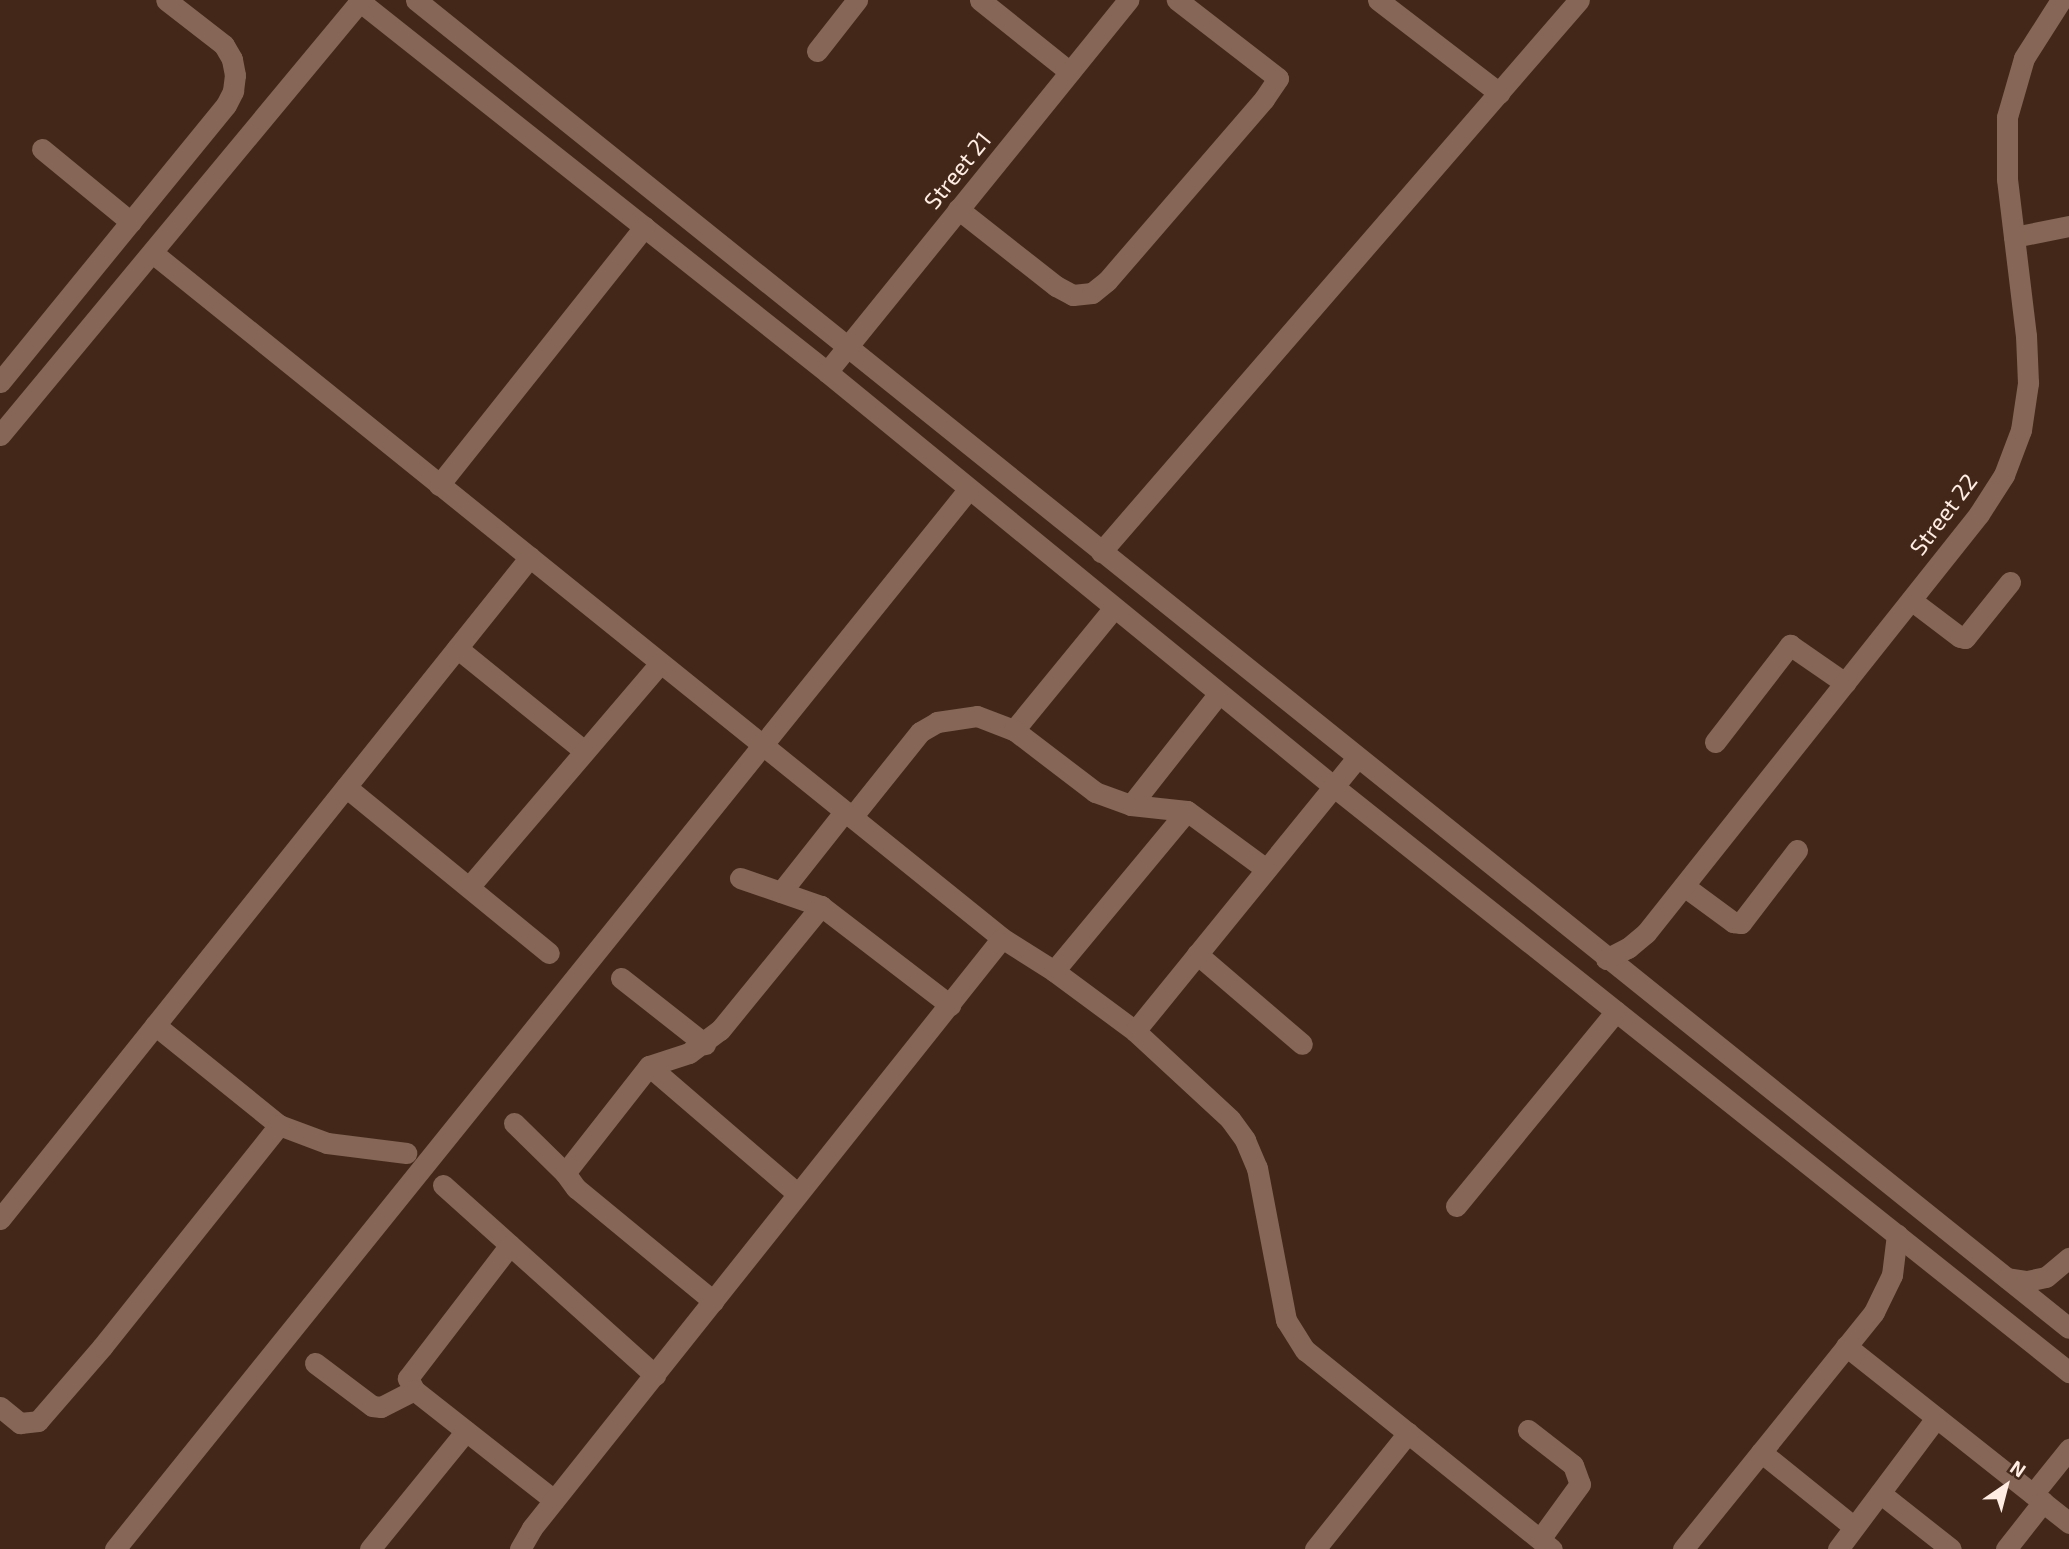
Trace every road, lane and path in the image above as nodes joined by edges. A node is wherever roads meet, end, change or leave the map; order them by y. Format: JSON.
{"nodes":[{"id":1,"x":166,"y":0,"type":"edge"},
{"id":2,"x":416,"y":0,"type":"edge"},
{"id":3,"x":858,"y":0,"type":"edge"},
{"id":4,"x":980,"y":0,"type":"edge"},
{"id":5,"x":1128,"y":0,"type":"edge"},
{"id":6,"x":1177,"y":0,"type":"edge"},
{"id":7,"x":1378,"y":0,"type":"edge"},
{"id":8,"x":1579,"y":0,"type":"edge"},
{"id":9,"x":2061,"y":0,"type":"edge"},
{"id":10,"x":360,"y":1,"type":"edge"},
{"id":11,"x":817,"y":51,"type":"dead end"},
{"id":12,"x":1070,"y":72,"type":"junction"},
{"id":13,"x":1499,"y":93,"type":"junction"},
{"id":14,"x":42,"y":149,"type":"dead end"},
{"id":15,"x":958,"y":209,"type":"junction"},
{"id":16,"x":131,"y":222,"type":"junction"},
{"id":17,"x":2069,"y":226,"type":"edge"},
{"id":18,"x":644,"y":227,"type":"junction"},
{"id":19,"x":2014,"y":237,"type":"junction"},
{"id":20,"x":153,"y":254,"type":"junction"},
{"id":21,"x":847,"y":348,"type":"junction"},
{"id":22,"x":827,"y":372,"type":"junction"},
{"id":23,"x":0,"y":382,"type":"edge"},
{"id":24,"x":0,"y":435,"type":"edge"},
{"id":25,"x":439,"y":485,"type":"junction"},
{"id":26,"x":968,"y":490,"type":"junction"},
{"id":27,"x":1101,"y":552,"type":"junction"},
{"id":28,"x":530,"y":557,"type":"junction"},
{"id":29,"x":2010,"y":582,"type":"dead end"},
{"id":30,"x":1911,"y":600,"type":"junction"},
{"id":31,"x":1114,"y":608,"type":"junction"},
{"id":32,"x":457,"y":648,"type":"junction"},
{"id":33,"x":660,"y":663,"type":"junction"},
{"id":34,"x":1845,"y":683,"type":"junction"},
{"id":35,"x":1219,"y":694,"type":"junction"},
{"id":36,"x":1014,"y":730,"type":"junction"},
{"id":37,"x":1715,"y":742,"type":"dead end"},
{"id":38,"x":763,"y":745,"type":"junction"},
{"id":39,"x":584,"y":751,"type":"junction"},
{"id":40,"x":1357,"y":758,"type":"junction"},
{"id":41,"x":1333,"y":786,"type":"junction"},
{"id":42,"x":346,"y":787,"type":"junction"},
{"id":43,"x":1131,"y":805,"type":"junction"},
{"id":44,"x":1187,"y":811,"type":"junction"},
{"id":45,"x":848,"y":814,"type":"junction"},
{"id":46,"x":1797,"y":849,"type":"dead end"},
{"id":47,"x":1266,"y":869,"type":"junction"},
{"id":48,"x":740,"y":878,"type":"dead end"},
{"id":49,"x":1684,"y":886,"type":"junction"},
{"id":50,"x":469,"y":887,"type":"junction"},
{"id":51,"x":781,"y":892,"type":"junction"},
{"id":52,"x":821,"y":906,"type":"junction"},
{"id":53,"x":1002,"y":939,"type":"junction"},
{"id":54,"x":549,"y":953,"type":"dead end"},
{"id":55,"x":1197,"y":954,"type":"junction"},
{"id":56,"x":1606,"y":959,"type":"junction"},
{"id":57,"x":1054,"y":971,"type":"junction"},
{"id":58,"x":621,"y":978,"type":"dead end"},
{"id":59,"x":950,"y":1004,"type":"junction"},
{"id":60,"x":1616,"y":1011,"type":"junction"},
{"id":61,"x":155,"y":1025,"type":"junction"},
{"id":62,"x":1135,"y":1031,"type":"junction"},
{"id":63,"x":705,"y":1044,"type":"junction"},
{"id":64,"x":1302,"y":1044,"type":"dead end"},
{"id":65,"x":1725,"y":1054,"type":"junction"},
{"id":66,"x":649,"y":1066,"type":"junction"},
{"id":67,"x":1704,"y":1080,"type":"junction"},
{"id":68,"x":514,"y":1123,"type":"dead end"},
{"id":69,"x":279,"y":1125,"type":"junction"},
{"id":70,"x":406,"y":1153,"type":"dead end"},
{"id":71,"x":565,"y":1173,"type":"junction"},
{"id":72,"x":443,"y":1185,"type":"dead end"},
{"id":73,"x":798,"y":1194,"type":"junction"},
{"id":74,"x":1457,"y":1206,"type":"dead end"},
{"id":75,"x":2,"y":1211,"type":"edge"},
{"id":76,"x":1898,"y":1234,"type":"junction"},
{"id":77,"x":510,"y":1245,"type":"junction"},
{"id":78,"x":2069,"y":1258,"type":"edge"},
{"id":79,"x":2007,"y":1278,"type":"junction"},
{"id":80,"x":713,"y":1301,"type":"junction"},
{"id":81,"x":2069,"y":1328,"type":"edge"},
{"id":82,"x":1846,"y":1346,"type":"junction"},
{"id":83,"x":315,"y":1363,"type":"dead end"},
{"id":84,"x":2069,"y":1372,"type":"edge"},
{"id":85,"x":654,"y":1375,"type":"junction"},
{"id":86,"x":414,"y":1390,"type":"junction"},
{"id":87,"x":0,"y":1407,"type":"edge"},
{"id":88,"x":1936,"y":1418,"type":"junction"},
{"id":89,"x":1528,"y":1430,"type":"dead end"},
{"id":90,"x":466,"y":1431,"type":"junction"},
{"id":91,"x":1408,"y":1433,"type":"junction"},
{"id":92,"x":2069,"y":1450,"type":"edge"},
{"id":93,"x":1761,"y":1452,"type":"junction"},
{"id":94,"x":1880,"y":1493,"type":"junction"},
{"id":95,"x":2038,"y":1498,"type":"junction"},
{"id":96,"x":554,"y":1500,"type":"junction"},
{"id":97,"x":2069,"y":1523,"type":"edge"},
{"id":98,"x":1854,"y":1527,"type":"junction"},
{"id":99,"x":1546,"y":1544,"type":"edge"},
{"id":100,"x":115,"y":1549,"type":"edge"},
{"id":101,"x":370,"y":1549,"type":"edge"},
{"id":102,"x":520,"y":1549,"type":"edge"},
{"id":103,"x":1315,"y":1549,"type":"edge"},
{"id":104,"x":1683,"y":1549,"type":"edge"},
{"id":105,"x":1838,"y":1549,"type":"edge"},
{"id":106,"x":1951,"y":1549,"type":"edge"},
{"id":107,"x":2006,"y":1549,"type":"edge"}],
"edges":[{"from":1,"to":16,"type":"street"},
{"from":2,"to":21,"type":"street"},
{"from":3,"to":11,"type":"street"},
{"from":4,"to":12,"type":"street"},
{"from":5,"to":12,"type":"street","name":"Street 21"},
{"from":6,"to":15,"type":"street"},
{"from":7,"to":13,"type":"street"},
{"from":8,"to":13,"type":"street"},
{"from":9,"to":19,"type":"street","name":"Street 22"},
{"from":10,"to":18,"type":"street"},
{"from":10,"to":20,"type":"street"},
{"from":12,"to":15,"type":"street","name":"Street 21"},
{"from":13,"to":27,"type":"street"},
{"from":14,"to":16,"type":"street"},
{"from":15,"to":21,"type":"street","name":"Street 21"},
{"from":16,"to":23,"type":"street"},
{"from":17,"to":19,"type":"street"},
{"from":18,"to":22,"type":"street"},
{"from":18,"to":25,"type":"street"},
{"from":19,"to":30,"type":"street","name":"Street 22"},
{"from":20,"to":24,"type":"street"},
{"from":20,"to":25,"type":"street"},
{"from":21,"to":22,"type":"street","name":"Street 21"},
{"from":21,"to":27,"type":"street"},
{"from":22,"to":26,"type":"street"},
{"from":25,"to":28,"type":"street"},
{"from":26,"to":31,"type":"street"},
{"from":26,"to":38,"type":"street"},
{"from":27,"to":40,"type":"street"},
{"from":28,"to":32,"type":"street"},
{"from":28,"to":33,"type":"street"},
{"from":29,"to":30,"type":"street"},
{"from":30,"to":34,"type":"street","name":"Street 22"},
{"from":31,"to":35,"type":"street"},
{"from":31,"to":36,"type":"street"},
{"from":32,"to":39,"type":"street"},
{"from":32,"to":42,"type":"street"},
{"from":33,"to":38,"type":"street"},
{"from":33,"to":39,"type":"street"},
{"from":34,"to":37,"type":"street"},
{"from":34,"to":49,"type":"street","name":"Street 22"},
{"from":35,"to":41,"type":"street"},
{"from":35,"to":43,"type":"street"},
{"from":36,"to":43,"type":"street"},
{"from":36,"to":45,"type":"street"},
{"from":38,"to":45,"type":"street"},
{"from":38,"to":100,"type":"street"},
{"from":39,"to":50,"type":"street"},
{"from":40,"to":41,"type":"street"},
{"from":40,"to":56,"type":"street"},
{"from":41,"to":47,"type":"street"},
{"from":41,"to":60,"type":"street"},
{"from":42,"to":50,"type":"street"},
{"from":42,"to":61,"type":"street"},
{"from":43,"to":44,"type":"street"},
{"from":44,"to":47,"type":"street"},
{"from":44,"to":57,"type":"street"},
{"from":45,"to":51,"type":"street"},
{"from":45,"to":53,"type":"street"},
{"from":46,"to":49,"type":"street"},
{"from":47,"to":55,"type":"street"},
{"from":48,"to":51,"type":"street"},
{"from":49,"to":56,"type":"street","name":"Street 22"},
{"from":50,"to":54,"type":"street"},
{"from":51,"to":52,"type":"street"},
{"from":52,"to":59,"type":"street"},
{"from":52,"to":63,"type":"street"},
{"from":53,"to":57,"type":"street"},
{"from":53,"to":59,"type":"street"},
{"from":55,"to":62,"type":"street"},
{"from":55,"to":64,"type":"street"},
{"from":56,"to":65,"type":"street"},
{"from":57,"to":62,"type":"street"},
{"from":58,"to":63,"type":"street"},
{"from":59,"to":73,"type":"street"},
{"from":60,"to":67,"type":"street"},
{"from":60,"to":74,"type":"street"},
{"from":61,"to":69,"type":"street"},
{"from":61,"to":75,"type":"street"},
{"from":62,"to":91,"type":"street"},
{"from":63,"to":66,"type":"street"},
{"from":65,"to":67,"type":"street"},
{"from":65,"to":79,"type":"street"},
{"from":66,"to":71,"type":"street"},
{"from":66,"to":73,"type":"street"},
{"from":67,"to":76,"type":"street"},
{"from":68,"to":71,"type":"street"},
{"from":69,"to":70,"type":"street"},
{"from":69,"to":87,"type":"street"},
{"from":71,"to":80,"type":"street"},
{"from":72,"to":77,"type":"street"},
{"from":73,"to":80,"type":"street"},
{"from":76,"to":82,"type":"street"},
{"from":76,"to":84,"type":"street"},
{"from":77,"to":85,"type":"street"},
{"from":77,"to":86,"type":"street"},
{"from":78,"to":79,"type":"street"},
{"from":79,"to":81,"type":"street"},
{"from":80,"to":85,"type":"street"},
{"from":82,"to":88,"type":"street"},
{"from":82,"to":93,"type":"street"},
{"from":83,"to":86,"type":"street"},
{"from":85,"to":96,"type":"street"},
{"from":86,"to":90,"type":"street"},
{"from":88,"to":94,"type":"street"},
{"from":88,"to":95,"type":"street"},
{"from":89,"to":99,"type":"street"},
{"from":90,"to":96,"type":"street"},
{"from":90,"to":101,"type":"street"},
{"from":91,"to":99,"type":"street"},
{"from":91,"to":103,"type":"street"},
{"from":92,"to":95,"type":"street"},
{"from":93,"to":98,"type":"street"},
{"from":93,"to":104,"type":"street"},
{"from":94,"to":98,"type":"street"},
{"from":94,"to":106,"type":"street"},
{"from":95,"to":97,"type":"street"},
{"from":95,"to":107,"type":"street"},
{"from":96,"to":102,"type":"street"},
{"from":98,"to":105,"type":"street"}]}
